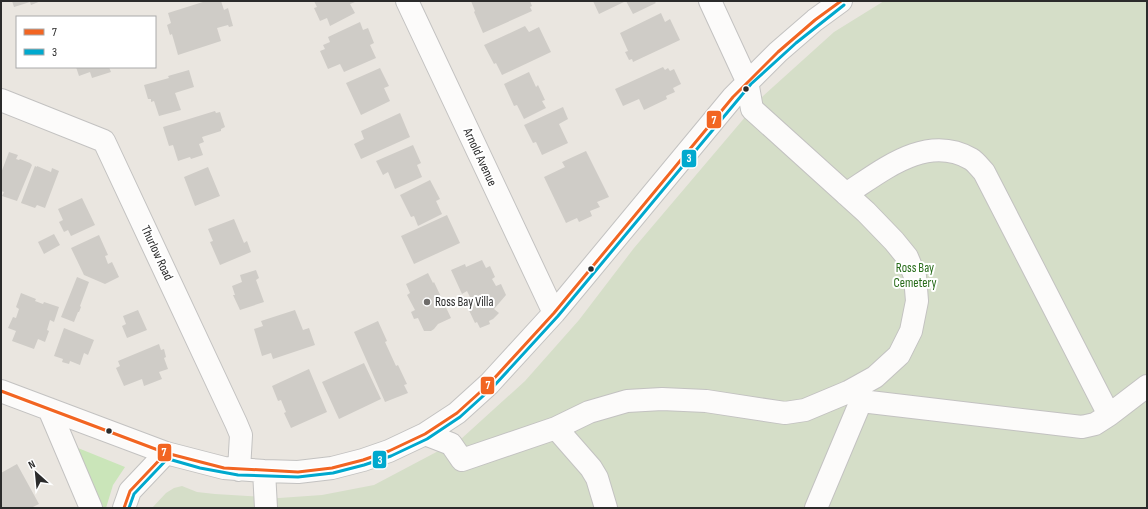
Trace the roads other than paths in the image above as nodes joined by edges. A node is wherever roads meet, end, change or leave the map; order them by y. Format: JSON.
{"nodes":[{"id":1,"x":407,"y":1,"type":"edge"},
{"id":2,"x":710,"y":1,"type":"edge"},
{"id":3,"x":842,"y":1,"type":"edge"},
{"id":4,"x":747,"y":81,"type":"junction"},
{"id":5,"x":1,"y":100,"type":"edge"},
{"id":6,"x":846,"y":194,"type":"junction"},
{"id":7,"x":554,"y":313,"type":"junction"},
{"id":8,"x":1147,"y":386,"type":"edge"},
{"id":9,"x":1,"y":391,"type":"edge"},
{"id":10,"x":857,"y":395,"type":"junction"},
{"id":11,"x":49,"y":409,"type":"junction"},
{"id":12,"x":1108,"y":415,"type":"junction"},
{"id":13,"x":556,"y":428,"type":"junction"},
{"id":14,"x":425,"y":434,"type":"junction"},
{"id":15,"x":166,"y":453,"type":"junction"},
{"id":16,"x":239,"y":470,"type":"junction"},
{"id":17,"x":264,"y":471,"type":"junction"},
{"id":18,"x":90,"y":508,"type":"edge"},
{"id":19,"x":124,"y":508,"type":"edge"},
{"id":20,"x":266,"y":508,"type":"edge"},
{"id":21,"x":606,"y":508,"type":"edge"},
{"id":22,"x":816,"y":508,"type":"edge"}],
"edges":[{"from":1,"to":7,"type":"street","name":"Arnold Avenue"},
{"from":2,"to":4,"type":"street"},
{"from":3,"to":4,"type":"street"},
{"from":4,"to":6,"type":"street"},
{"from":4,"to":7,"type":"street"},
{"from":5,"to":16,"type":"street","name":"Thurlow Road"},
{"from":6,"to":10,"type":"street"},
{"from":6,"to":12,"type":"street"},
{"from":7,"to":14,"type":"street"},
{"from":8,"to":12,"type":"street"},
{"from":9,"to":11,"type":"street"},
{"from":10,"to":12,"type":"street"},
{"from":10,"to":13,"type":"street"},
{"from":10,"to":22,"type":"street"},
{"from":11,"to":15,"type":"street"},
{"from":11,"to":18,"type":"street"},
{"from":13,"to":14,"type":"street"},
{"from":13,"to":21,"type":"street"},
{"from":14,"to":17,"type":"street"},
{"from":15,"to":16,"type":"street"},
{"from":15,"to":19,"type":"street"},
{"from":16,"to":17,"type":"street"},
{"from":17,"to":20,"type":"street"}]}
